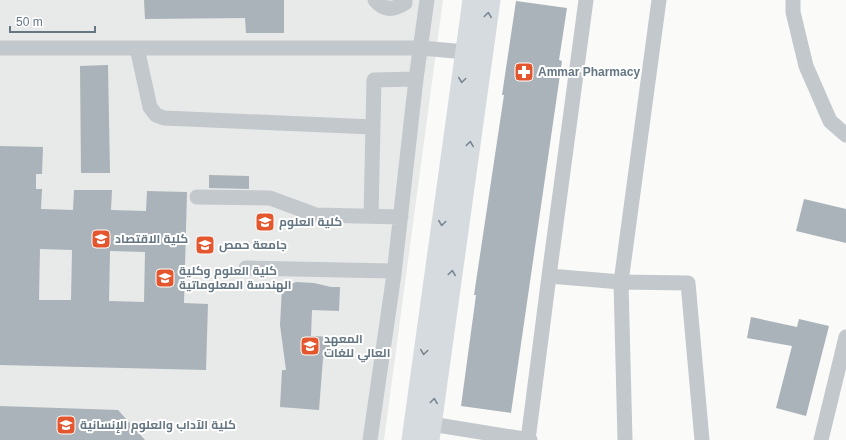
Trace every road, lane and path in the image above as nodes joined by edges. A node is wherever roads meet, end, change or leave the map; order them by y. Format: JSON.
{"nodes":[{"id":1,"x":376,"y":0,"type":"edge"},
{"id":2,"x":405,"y":0,"type":"edge"},
{"id":3,"x":427,"y":0,"type":"edge"},
{"id":4,"x":473,"y":0,"type":"edge"},
{"id":5,"x":490,"y":0,"type":"edge"},
{"id":6,"x":586,"y":0,"type":"edge"},
{"id":7,"x":659,"y":0,"type":"edge"},
{"id":8,"x":793,"y":0,"type":"edge"},
{"id":9,"x":0,"y":48,"type":"edge"},
{"id":10,"x":137,"y":48,"type":"junction"},
{"id":11,"x":421,"y":48,"type":"junction"},
{"id":12,"x":466,"y":52,"type":"junction"},
{"id":13,"x":416,"y":79,"type":"junction"},
{"id":14,"x":373,"y":127,"type":"junction"},
{"id":15,"x":846,"y":135,"type":"edge"},
{"id":16,"x":196,"y":197,"type":"dead end"},
{"id":17,"x":371,"y":216,"type":"junction"},
{"id":18,"x":401,"y":217,"type":"junction"},
{"id":19,"x":246,"y":268,"type":"dead end"},
{"id":20,"x":394,"y":271,"type":"junction"},
{"id":21,"x":549,"y":276,"type":"junction"},
{"id":22,"x":621,"y":282,"type":"junction"},
{"id":23,"x":846,"y":337,"type":"edge"},
{"id":24,"x":430,"y":432,"type":"edge"},
{"id":25,"x":370,"y":440,"type":"edge"},
{"id":26,"x":412,"y":440,"type":"edge"},
{"id":27,"x":528,"y":440,"type":"edge"},
{"id":28,"x":625,"y":440,"type":"edge"},
{"id":29,"x":702,"y":440,"type":"edge"},
{"id":30,"x":821,"y":440,"type":"edge"}],
"edges":[{"from":1,"to":2,"type":"street"},
{"from":3,"to":11,"type":"street"},
{"from":4,"to":12,"type":"highway"},
{"from":24,"to":5,"type":"highway","one_way":true},
{"from":6,"to":21,"type":"street"},
{"from":7,"to":22,"type":"street"},
{"from":8,"to":15,"type":"street"},
{"from":9,"to":10,"type":"street"},
{"from":10,"to":11,"type":"street"},
{"from":10,"to":14,"type":"street"},
{"from":11,"to":12,"type":"street"},
{"from":11,"to":13,"type":"street"},
{"from":12,"to":26,"type":"highway","one_way":true},
{"from":13,"to":14,"type":"street"},
{"from":13,"to":18,"type":"street"},
{"from":14,"to":17,"type":"street"},
{"from":16,"to":17,"type":"street"},
{"from":17,"to":18,"type":"street"},
{"from":18,"to":20,"type":"street"},
{"from":19,"to":20,"type":"street"},
{"from":20,"to":25,"type":"street"},
{"from":21,"to":22,"type":"street"},
{"from":21,"to":27,"type":"street"},
{"from":22,"to":28,"type":"street"},
{"from":22,"to":29,"type":"street"},
{"from":23,"to":30,"type":"street"},
{"from":24,"to":27,"type":"street"}]}
